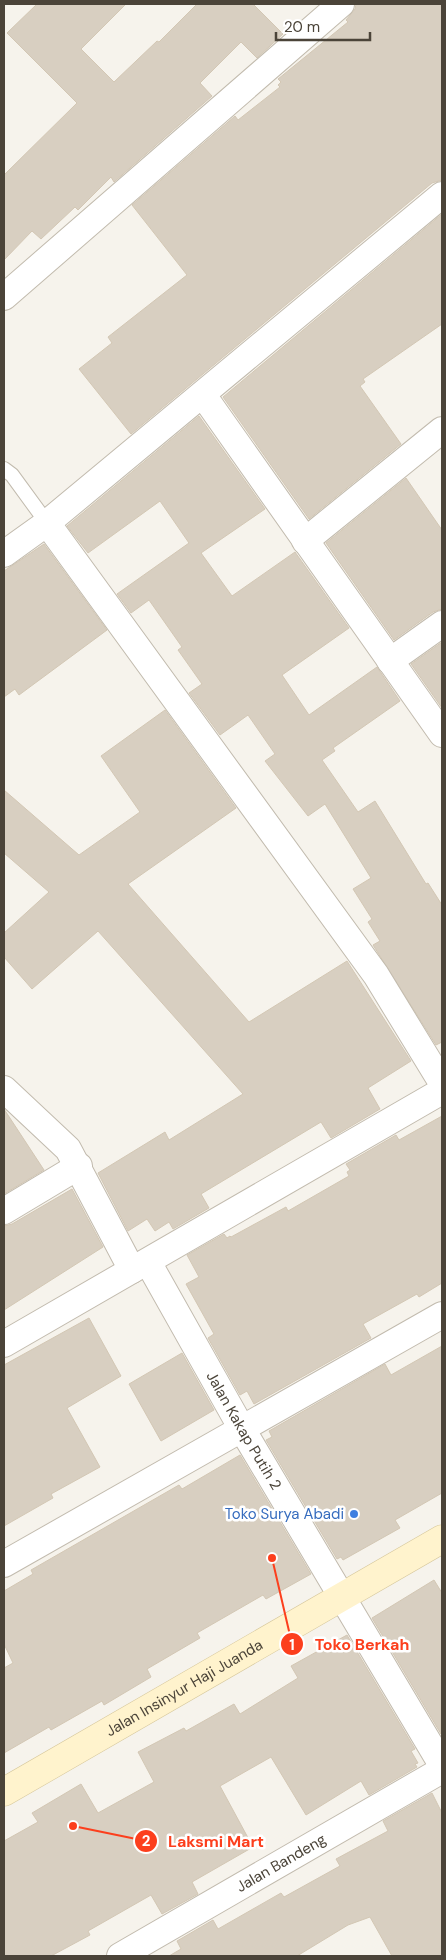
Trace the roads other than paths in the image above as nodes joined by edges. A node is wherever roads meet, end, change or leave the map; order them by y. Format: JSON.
{"nodes":[{"id":1,"x":341,"y":4,"type":"edge"},
{"id":2,"x":442,"y":195,"type":"edge"},
{"id":3,"x":4,"y":297,"type":"edge"},
{"id":4,"x":203,"y":395,"type":"junction"},
{"id":5,"x":442,"y":430,"type":"edge"},
{"id":6,"x":4,"y":469,"type":"edge"},
{"id":7,"x":47,"y":523,"type":"junction"},
{"id":8,"x":304,"y":541,"type":"junction"},
{"id":9,"x":4,"y":553,"type":"edge"},
{"id":10,"x":442,"y":624,"type":"edge"},
{"id":11,"x":390,"y":661,"type":"junction"},
{"id":12,"x":442,"y":734,"type":"edge"},
{"id":13,"x":442,"y":1083,"type":"edge"},
{"id":14,"x":4,"y":1089,"type":"edge"},
{"id":15,"x":442,"y":1091,"type":"edge"},
{"id":16,"x":79,"y":1166,"type":"junction"},
{"id":17,"x":4,"y":1211,"type":"edge"},
{"id":18,"x":140,"y":1266,"type":"junction"},
{"id":19,"x":442,"y":1315,"type":"edge"},
{"id":20,"x":4,"y":1344,"type":"edge"},
{"id":21,"x":242,"y":1429,"type":"junction"},
{"id":22,"x":442,"y":1540,"type":"edge"},
{"id":23,"x":4,"y":1564,"type":"edge"},
{"id":24,"x":343,"y":1596,"type":"junction"},
{"id":25,"x":442,"y":1765,"type":"edge"},
{"id":26,"x":442,"y":1770,"type":"edge"},
{"id":27,"x":4,"y":1792,"type":"edge"},
{"id":28,"x":120,"y":1956,"type":"edge"}],
"edges":[{"from":1,"to":3,"type":"street"},
{"from":2,"to":4,"type":"street"},
{"from":4,"to":7,"type":"street"},
{"from":4,"to":8,"type":"street"},
{"from":5,"to":8,"type":"street"},
{"from":6,"to":7,"type":"lane"},
{"from":7,"to":9,"type":"street"},
{"from":7,"to":13,"type":"street"},
{"from":8,"to":11,"type":"street"},
{"from":10,"to":11,"type":"street"},
{"from":11,"to":12,"type":"street"},
{"from":14,"to":16,"type":"street","name":"Jalan Kakap Putih 2"},
{"from":15,"to":18,"type":"street"},
{"from":16,"to":17,"type":"street"},
{"from":16,"to":18,"type":"street","name":"Jalan Kakap Putih 2"},
{"from":18,"to":20,"type":"street"},
{"from":18,"to":21,"type":"street","name":"Jalan Kakap Putih 2"},
{"from":19,"to":21,"type":"street"},
{"from":21,"to":23,"type":"street"},
{"from":21,"to":24,"type":"street","name":"Jalan Kakap Putih 2"},
{"from":22,"to":24,"type":"street","name":"Jalan Insinyur Haji Juanda"},
{"from":24,"to":25,"type":"street","name":"Jalan Kakap Putih 2"},
{"from":24,"to":27,"type":"street","name":"Jalan Insinyur Haji Juanda"},
{"from":26,"to":28,"type":"street","name":"Jalan Bandeng"}]}
